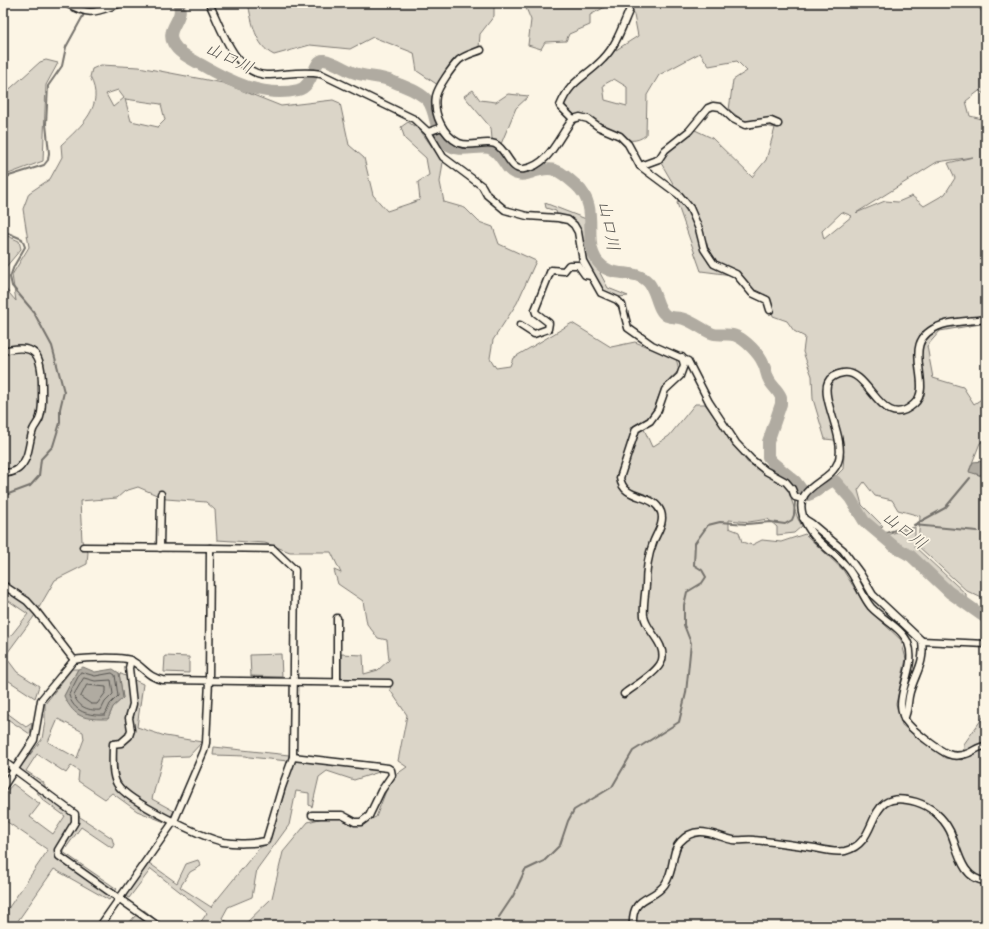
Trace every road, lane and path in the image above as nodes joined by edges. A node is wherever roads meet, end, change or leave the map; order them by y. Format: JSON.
{"nodes":[{"id":1,"x":66,"y":3,"type":"edge"},
{"id":2,"x":121,"y":3,"type":"edge"},
{"id":3,"x":209,"y":3,"type":"edge"},
{"id":4,"x":629,"y":11,"type":"dead end"},
{"id":5,"x":481,"y":50,"type":"dead end"},
{"id":6,"x":573,"y":119,"type":"junction"},
{"id":7,"x":778,"y":124,"type":"dead end"},
{"id":8,"x":442,"y":127,"type":"junction"},
{"id":9,"x":428,"y":132,"type":"junction"},
{"id":10,"x":640,"y":166,"type":"junction"},
{"id":11,"x":591,"y":276,"type":"junction"},
{"id":12,"x":770,"y":310,"type":"dead end"},
{"id":13,"x":986,"y":319,"type":"edge"},
{"id":14,"x":520,"y":325,"type":"dead end"},
{"id":15,"x":3,"y":351,"type":"edge"},
{"id":16,"x":682,"y":357,"type":"junction"},
{"id":17,"x":3,"y":473,"type":"edge"},
{"id":18,"x":160,"y":494,"type":"dead end"},
{"id":19,"x":799,"y":498,"type":"junction"},
{"id":20,"x":803,"y":518,"type":"junction"},
{"id":21,"x":83,"y":547,"type":"dead end"},
{"id":22,"x":160,"y":548,"type":"junction"},
{"id":23,"x":210,"y":548,"type":"junction"},
{"id":24,"x":3,"y":585,"type":"edge"},
{"id":25,"x":337,"y":618,"type":"dead end"},
{"id":26,"x":922,"y":641,"type":"junction"},
{"id":27,"x":986,"y":644,"type":"edge"},
{"id":28,"x":74,"y":660,"type":"junction"},
{"id":29,"x":130,"y":660,"type":"junction"},
{"id":30,"x":209,"y":681,"type":"junction"},
{"id":31,"x":294,"y":681,"type":"junction"},
{"id":32,"x":337,"y":682,"type":"junction"},
{"id":33,"x":389,"y":683,"type":"dead end"},
{"id":34,"x":624,"y":694,"type":"dead end"},
{"id":35,"x":904,"y":720,"type":"junction"},
{"id":36,"x":986,"y":746,"type":"edge"},
{"id":37,"x":293,"y":757,"type":"junction"},
{"id":38,"x":3,"y":761,"type":"edge"},
{"id":39,"x":15,"y":770,"type":"junction"},
{"id":40,"x":3,"y":787,"type":"edge"},
{"id":41,"x":312,"y":816,"type":"dead end"},
{"id":42,"x":174,"y":821,"type":"junction"},
{"id":43,"x":986,"y":881,"type":"edge"},
{"id":44,"x":119,"y":898,"type":"junction"},
{"id":45,"x":100,"y":926,"type":"edge"},
{"id":46,"x":158,"y":926,"type":"edge"},
{"id":47,"x":633,"y":926,"type":"edge"}],
"edges":[{"from":1,"to":2,"type":"street"},
{"from":3,"to":9,"type":"street"},
{"from":4,"to":6,"type":"street"},
{"from":5,"to":8,"type":"street"},
{"from":6,"to":8,"type":"street"},
{"from":6,"to":10,"type":"street"},
{"from":7,"to":10,"type":"street"},
{"from":8,"to":9,"type":"street"},
{"from":9,"to":11,"type":"street"},
{"from":10,"to":12,"type":"street"},
{"from":11,"to":14,"type":"street"},
{"from":11,"to":16,"type":"street"},
{"from":13,"to":19,"type":"street"},
{"from":15,"to":17,"type":"street"},
{"from":16,"to":19,"type":"street"},
{"from":16,"to":34,"type":"street"},
{"from":18,"to":22,"type":"street"},
{"from":19,"to":20,"type":"street"},
{"from":20,"to":26,"type":"street"},
{"from":20,"to":35,"type":"street"},
{"from":21,"to":22,"type":"street"},
{"from":22,"to":23,"type":"street"},
{"from":23,"to":30,"type":"street"},
{"from":23,"to":31,"type":"street"},
{"from":24,"to":28,"type":"street"},
{"from":25,"to":32,"type":"street"},
{"from":26,"to":27,"type":"street"},
{"from":26,"to":35,"type":"street"},
{"from":28,"to":29,"type":"street"},
{"from":28,"to":39,"type":"street"},
{"from":29,"to":30,"type":"street"},
{"from":29,"to":42,"type":"street"},
{"from":30,"to":31,"type":"street"},
{"from":30,"to":42,"type":"street"},
{"from":31,"to":32,"type":"street"},
{"from":31,"to":37,"type":"street"},
{"from":32,"to":33,"type":"street"},
{"from":35,"to":36,"type":"street"},
{"from":37,"to":41,"type":"street"},
{"from":37,"to":42,"type":"street"},
{"from":38,"to":39,"type":"street"},
{"from":39,"to":40,"type":"street"},
{"from":39,"to":44,"type":"street"},
{"from":42,"to":44,"type":"street"},
{"from":43,"to":47,"type":"street"},
{"from":44,"to":45,"type":"street"},
{"from":44,"to":46,"type":"street"}]}
